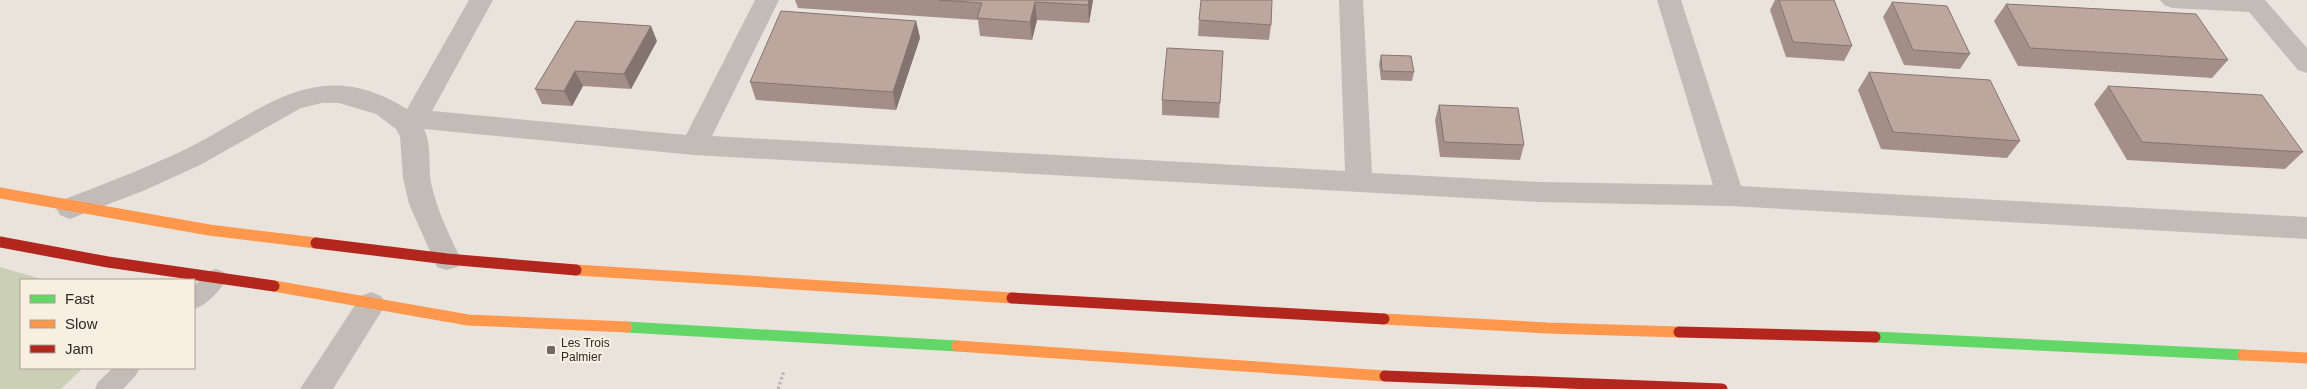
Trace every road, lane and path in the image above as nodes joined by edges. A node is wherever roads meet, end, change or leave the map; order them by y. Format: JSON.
{"nodes":[{"id":1,"x":481,"y":0,"type":"edge"},
{"id":2,"x":767,"y":0,"type":"edge"},
{"id":3,"x":1351,"y":0,"type":"edge"},
{"id":4,"x":1668,"y":0,"type":"edge"},
{"id":5,"x":2172,"y":0,"type":"edge"},
{"id":6,"x":2254,"y":2,"type":"edge"},
{"id":7,"x":2307,"y":64,"type":"edge"},
{"id":8,"x":412,"y":124,"type":"junction"},
{"id":9,"x":694,"y":145,"type":"junction"},
{"id":10,"x":1359,"y":182,"type":"junction"},
{"id":11,"x":0,"y":194,"type":"edge"},
{"id":12,"x":1730,"y":196,"type":"junction"},
{"id":13,"x":70,"y":208,"type":"junction"},
{"id":14,"x":2307,"y":228,"type":"edge"},
{"id":15,"x":0,"y":242,"type":"edge"},
{"id":16,"x":447,"y":259,"type":"junction"},
{"id":17,"x":216,"y":278,"type":"junction"},
{"id":18,"x":195,"y":299,"type":"edge"},
{"id":19,"x":371,"y":304,"type":"junction"},
{"id":20,"x":2307,"y":358,"type":"edge"},
{"id":21,"x":127,"y":369,"type":"edge"},
{"id":22,"x":107,"y":389,"type":"edge"},
{"id":23,"x":316,"y":389,"type":"edge"},
{"id":24,"x":1722,"y":389,"type":"edge"}],
"edges":[{"from":1,"to":8,"type":"street"},
{"from":2,"to":9,"type":"street"},
{"from":3,"to":10,"type":"street"},
{"from":4,"to":12,"type":"street"},
{"from":5,"to":6,"type":"street"},
{"from":6,"to":7,"type":"street"},
{"from":8,"to":9,"type":"street"},
{"from":8,"to":13,"type":"street"},
{"from":8,"to":16,"type":"street"},
{"from":9,"to":10,"type":"street"},
{"from":10,"to":12,"type":"street"},
{"from":11,"to":13,"type":"main road"},
{"from":12,"to":14,"type":"street"},
{"from":13,"to":16,"type":"main road"},
{"from":15,"to":17,"type":"main road"},
{"from":16,"to":20,"type":"main road"},
{"from":17,"to":18,"type":"lane"},
{"from":17,"to":19,"type":"main road"},
{"from":19,"to":23,"type":"street"},
{"from":19,"to":24,"type":"main road"},
{"from":21,"to":22,"type":"lane"}]}
